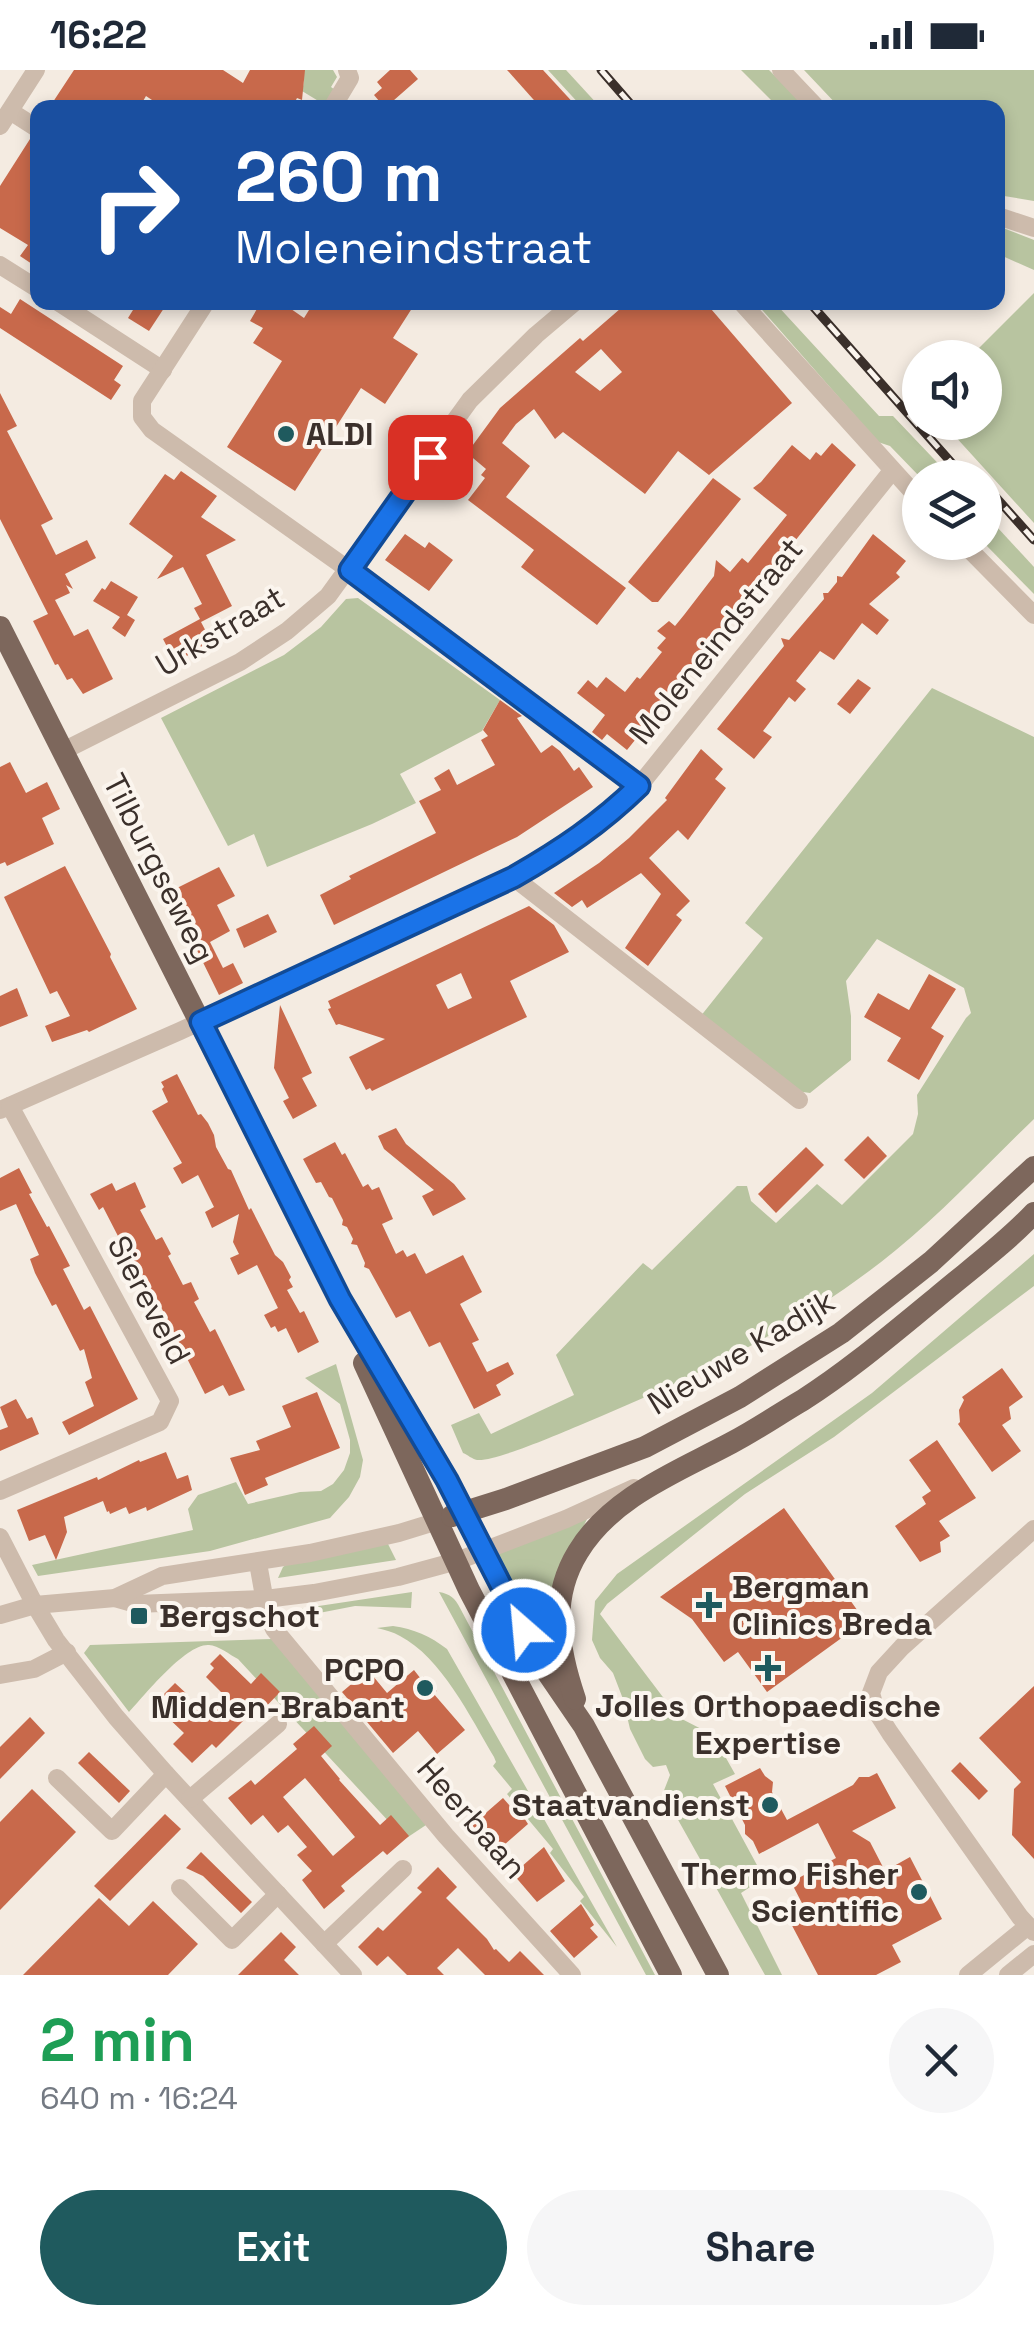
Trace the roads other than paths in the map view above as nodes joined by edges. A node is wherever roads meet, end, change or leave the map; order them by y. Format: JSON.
{"nodes":[{"id":1,"x":36,"y":70,"type":"edge"},
{"id":2,"x":347,"y":70,"type":"edge"},
{"id":3,"x":781,"y":70,"type":"edge"},
{"id":4,"x":337,"y":100,"type":"edge"},
{"id":5,"x":809,"y":100,"type":"edge"},
{"id":6,"x":5,"y":118,"type":"edge"},
{"id":7,"x":30,"y":126,"type":"edge"},
{"id":8,"x":1005,"y":218,"type":"edge"},
{"id":9,"x":1034,"y":228,"type":"edge"},
{"id":10,"x":0,"y":265,"type":"edge"},
{"id":11,"x":30,"y":284,"type":"edge"},
{"id":12,"x":70,"y":310,"type":"edge"},
{"id":13,"x":201,"y":310,"type":"edge"},
{"id":14,"x":565,"y":310,"type":"edge"},
{"id":15,"x":748,"y":310,"type":"edge"},
{"id":16,"x":162,"y":370,"type":"junction"},
{"id":17,"x":892,"y":471,"type":"junction"},
{"id":18,"x":902,"y":481,"type":"edge"},
{"id":19,"x":980,"y":560,"type":"edge"},
{"id":20,"x":350,"y":570,"type":"junction"},
{"id":21,"x":1034,"y":616,"type":"edge"},
{"id":22,"x":0,"y":627,"type":"edge"},
{"id":23,"x":63,"y":751,"type":"junction"},
{"id":24,"x":639,"y":786,"type":"junction"},
{"id":25,"x":514,"y":877,"type":"junction"},
{"id":26,"x":201,"y":1022,"type":"junction"},
{"id":27,"x":799,"y":1100,"type":"dead end"},
{"id":28,"x":5,"y":1108,"type":"edge"},
{"id":29,"x":1034,"y":1167,"type":"edge"},
{"id":30,"x":1034,"y":1212,"type":"edge"},
{"id":31,"x":340,"y":1299,"type":"junction"},
{"id":32,"x":672,"y":1472,"type":"junction"},
{"id":33,"x":0,"y":1492,"type":"edge"},
{"id":34,"x":465,"y":1512,"type":"junction"},
{"id":35,"x":438,"y":1521,"type":"junction"},
{"id":36,"x":1034,"y":1529,"type":"edge"},
{"id":37,"x":0,"y":1537,"type":"edge"},
{"id":38,"x":484,"y":1551,"type":"junction"},
{"id":39,"x":457,"y":1561,"type":"junction"},
{"id":40,"x":258,"y":1563,"type":"junction"},
{"id":41,"x":116,"y":1598,"type":"junction"},
{"id":42,"x":264,"y":1599,"type":"junction"},
{"id":43,"x":0,"y":1603,"type":"edge"},
{"id":44,"x":34,"y":1606,"type":"junction"},
{"id":45,"x":0,"y":1615,"type":"edge"},
{"id":46,"x":67,"y":1652,"type":"junction"},
{"id":47,"x":0,"y":1675,"type":"edge"},
{"id":48,"x":278,"y":1724,"type":"dead end"},
{"id":49,"x":584,"y":1726,"type":"junction"},
{"id":50,"x":166,"y":1774,"type":"junction"},
{"id":51,"x":56,"y":1778,"type":"dead end"},
{"id":52,"x":190,"y":1800,"type":"junction"},
{"id":53,"x":403,"y":1868,"type":"dead end"},
{"id":54,"x":180,"y":1888,"type":"dead end"},
{"id":55,"x":278,"y":1894,"type":"junction"},
{"id":56,"x":1031,"y":1930,"type":"edge"},
{"id":57,"x":324,"y":1944,"type":"junction"},
{"id":58,"x":1034,"y":1954,"type":"edge"},
{"id":59,"x":353,"y":1975,"type":"edge"},
{"id":60,"x":572,"y":1975,"type":"edge"},
{"id":61,"x":670,"y":1975,"type":"edge"},
{"id":62,"x":718,"y":1975,"type":"edge"},
{"id":63,"x":968,"y":1975,"type":"edge"},
{"id":64,"x":1008,"y":1975,"type":"edge"}],
"edges":[{"from":1,"to":6,"type":"street"},
{"from":2,"to":4,"type":"street"},
{"from":3,"to":5,"type":"street"},
{"from":6,"to":7,"type":"street"},
{"from":8,"to":9,"type":"street"},
{"from":10,"to":11,"type":"street"},
{"from":12,"to":16,"type":"street"},
{"from":13,"to":16,"type":"street"},
{"from":14,"to":20,"type":"street","name":"Urkstraat"},
{"from":15,"to":17,"type":"street"},
{"from":16,"to":20,"type":"street"},
{"from":17,"to":18,"type":"street"},
{"from":17,"to":24,"type":"street","name":"Moleneindstraat"},
{"from":19,"to":21,"type":"street"},
{"from":20,"to":23,"type":"street","name":"Urkstraat"},
{"from":20,"to":24,"type":"street"},
{"from":22,"to":23,"type":"main road","name":"Tilburgseweg"},
{"from":23,"to":26,"type":"main road","name":"Tilburgseweg"},
{"from":24,"to":25,"type":"street","name":"Moleneindstraat"},
{"from":25,"to":26,"type":"street","name":"Moleneindstraat"},
{"from":25,"to":27,"type":"street"},
{"from":26,"to":28,"type":"street","name":"Moleneindstraat"},
{"from":26,"to":31,"type":"main road","name":"Tilburgseweg"},
{"from":28,"to":33,"type":"street","name":"Siereveld"},
{"from":29,"to":34,"type":"main road","name":"Nieuwe Kadijk"},
{"from":30,"to":32,"type":"main road","name":"Nieuwe Kadijk"},
{"from":31,"to":34,"type":"main road","name":"Tilburgseweg"},
{"from":31,"to":35,"type":"main road","name":"Tilburgseweg"},
{"from":32,"to":38,"type":"street","name":"Nieuwe Kadijk"},
{"from":32,"to":49,"type":"main road","name":"Tilburgseweg"},
{"from":34,"to":35,"type":"main road","name":"Nieuwe Kadijk"},
{"from":34,"to":38,"type":"main road","name":"Tilburgseweg"},
{"from":35,"to":39,"type":"main road","name":"Tilburgseweg"},
{"from":35,"to":40,"type":"street"},
{"from":36,"to":56,"type":"street"},
{"from":37,"to":44,"type":"street"},
{"from":38,"to":39,"type":"street","name":"Nieuwe Kadijk"},
{"from":38,"to":49,"type":"main road","name":"Tilburgseweg"},
{"from":39,"to":42,"type":"street"},
{"from":39,"to":61,"type":"main road","name":"Tilburgseweg"},
{"from":40,"to":41,"type":"street"},
{"from":40,"to":42,"type":"street","name":"Heerbaan"},
{"from":41,"to":42,"type":"street"},
{"from":41,"to":44,"type":"street"},
{"from":42,"to":60,"type":"street","name":"Heerbaan"},
{"from":43,"to":44,"type":"street"},
{"from":44,"to":45,"type":"street"},
{"from":44,"to":46,"type":"street"},
{"from":46,"to":47,"type":"street"},
{"from":46,"to":50,"type":"street"},
{"from":48,"to":52,"type":"street"},
{"from":49,"to":62,"type":"main road","name":"Tilburgseweg"},
{"from":50,"to":51,"type":"street"},
{"from":50,"to":52,"type":"street"},
{"from":52,"to":55,"type":"street"},
{"from":53,"to":57,"type":"street"},
{"from":54,"to":55,"type":"street"},
{"from":55,"to":57,"type":"street"},
{"from":56,"to":63,"type":"street"},
{"from":57,"to":59,"type":"street"},
{"from":58,"to":64,"type":"street"}]}
